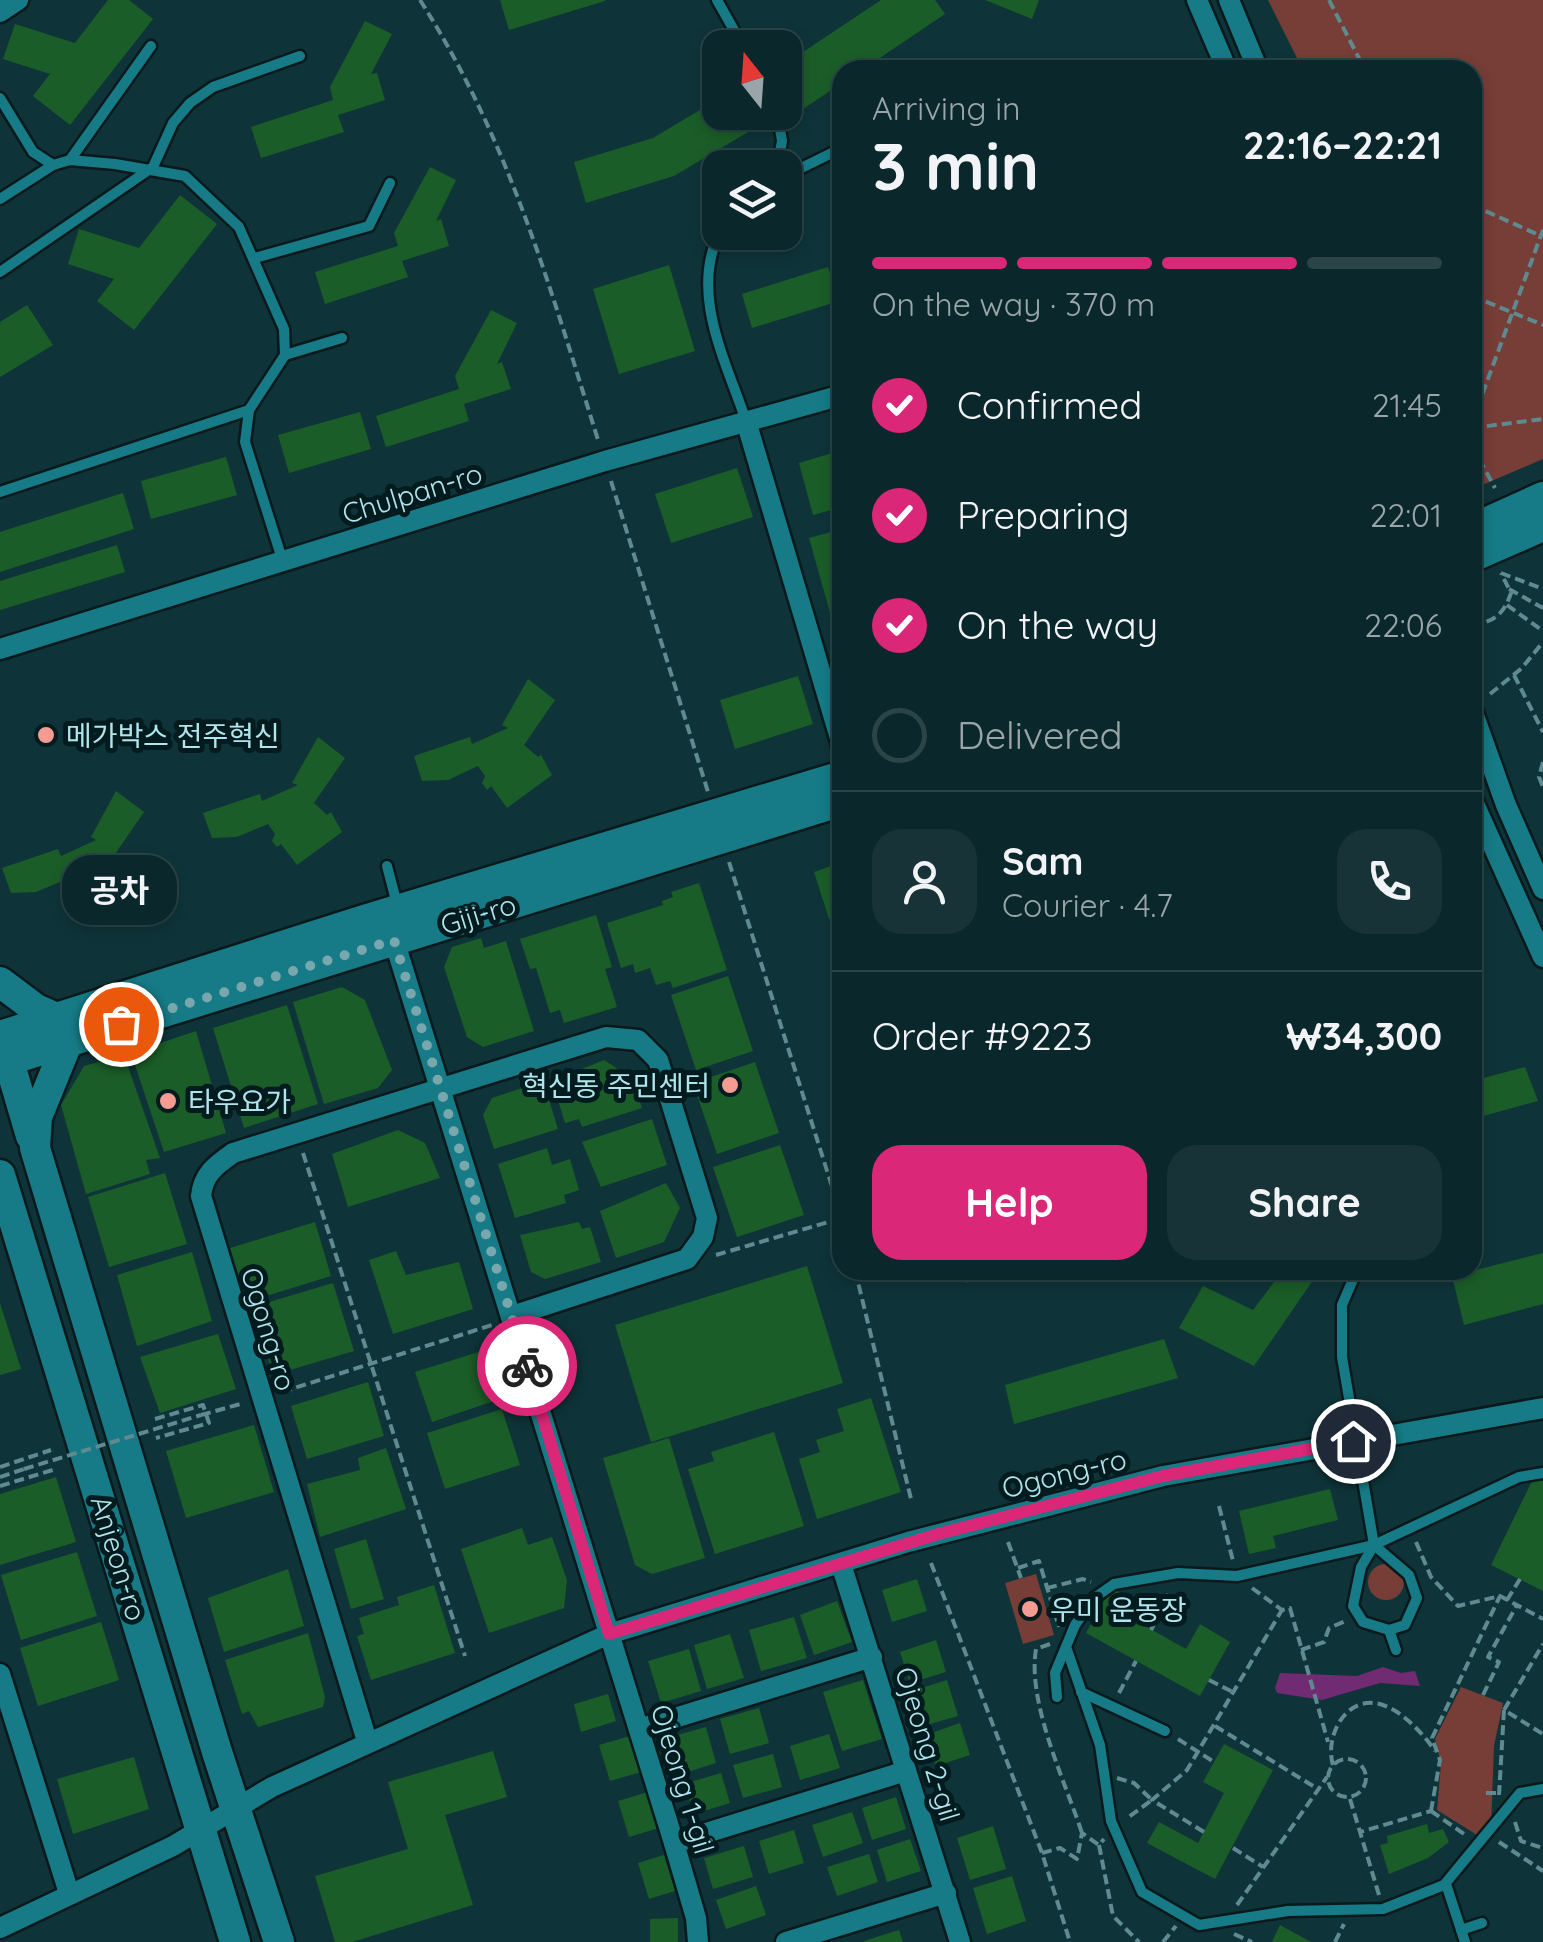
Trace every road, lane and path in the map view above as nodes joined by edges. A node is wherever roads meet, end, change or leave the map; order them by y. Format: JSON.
{"nodes":[{"id":1,"x":18,"y":0,"type":"edge"},
{"id":2,"x":420,"y":0,"type":"edge"},
{"id":3,"x":717,"y":0,"type":"edge"},
{"id":4,"x":1196,"y":0,"type":"edge"},
{"id":5,"x":1229,"y":0,"type":"edge"},
{"id":6,"x":1329,"y":0,"type":"edge"},
{"id":7,"x":0,"y":12,"type":"edge"},
{"id":8,"x":734,"y":30,"type":"edge"},
{"id":9,"x":152,"y":46,"type":"dead end"},
{"id":10,"x":300,"y":56,"type":"dead end"},
{"id":11,"x":1223,"y":60,"type":"edge"},
{"id":12,"x":1254,"y":60,"type":"edge"},
{"id":13,"x":1360,"y":60,"type":"edge"},
{"id":14,"x":0,"y":98,"type":"edge"},
{"id":15,"x":832,"y":153,"type":"edge"},
{"id":16,"x":70,"y":160,"type":"junction"},
{"id":17,"x":53,"y":166,"type":"junction"},
{"id":18,"x":152,"y":167,"type":"junction"},
{"id":19,"x":802,"y":168,"type":"edge"},
{"id":20,"x":390,"y":183,"type":"dead end"},
{"id":21,"x":0,"y":200,"type":"edge"},
{"id":22,"x":1482,"y":209,"type":"edge"},
{"id":23,"x":1542,"y":234,"type":"edge"},
{"id":24,"x":711,"y":250,"type":"edge"},
{"id":25,"x":255,"y":258,"type":"junction"},
{"id":26,"x":0,"y":272,"type":"edge"},
{"id":27,"x":1482,"y":300,"type":"edge"},
{"id":28,"x":1513,"y":312,"type":"junction"},
{"id":29,"x":1543,"y":325,"type":"edge"},
{"id":30,"x":342,"y":338,"type":"dead end"},
{"id":31,"x":285,"y":355,"type":"junction"},
{"id":32,"x":1482,"y":397,"type":"edge"},
{"id":33,"x":832,"y":398,"type":"edge"},
{"id":34,"x":250,"y":410,"type":"junction"},
{"id":35,"x":1543,"y":419,"type":"edge"},
{"id":36,"x":746,"y":421,"type":"junction"},
{"id":37,"x":1482,"y":424,"type":"edge"},
{"id":38,"x":605,"y":461,"type":"junction"},
{"id":39,"x":1482,"y":464,"type":"edge"},
{"id":40,"x":1495,"y":488,"type":"dead end"},
{"id":41,"x":0,"y":492,"type":"edge"},
{"id":42,"x":1543,"y":496,"type":"edge"},
{"id":43,"x":1482,"y":521,"type":"edge"},
{"id":44,"x":1543,"y":526,"type":"edge"},
{"id":45,"x":283,"y":562,"type":"junction"},
{"id":46,"x":1484,"y":563,"type":"edge"},
{"id":47,"x":1508,"y":589,"type":"junction"},
{"id":48,"x":1543,"y":589,"type":"edge"},
{"id":49,"x":1507,"y":605,"type":"junction"},
{"id":50,"x":1543,"y":608,"type":"edge"},
{"id":51,"x":1482,"y":624,"type":"edge"},
{"id":52,"x":1543,"y":631,"type":"edge"},
{"id":53,"x":1543,"y":642,"type":"edge"},
{"id":54,"x":0,"y":649,"type":"edge"},
{"id":55,"x":1514,"y":675,"type":"junction"},
{"id":56,"x":1490,"y":694,"type":"dead end"},
{"id":57,"x":832,"y":710,"type":"edge"},
{"id":58,"x":1543,"y":732,"type":"edge"},
{"id":59,"x":1482,"y":738,"type":"edge"},
{"id":60,"x":1543,"y":762,"type":"edge"},
{"id":61,"x":832,"y":779,"type":"edge"},
{"id":62,"x":1543,"y":787,"type":"edge"},
{"id":63,"x":709,"y":796,"type":"dead end"},
{"id":64,"x":832,"y":804,"type":"edge"},
{"id":65,"x":1482,"y":824,"type":"edge"},
{"id":66,"x":728,"y":858,"type":"dead end"},
{"id":67,"x":387,"y":866,"type":"dead end"},
{"id":68,"x":1543,"y":888,"type":"edge"},
{"id":69,"x":399,"y":909,"type":"junction"},
{"id":70,"x":394,"y":940,"type":"junction"},
{"id":71,"x":1543,"y":957,"type":"edge"},
{"id":72,"x":0,"y":982,"type":"edge"},
{"id":73,"x":63,"y":1030,"type":"junction"},
{"id":74,"x":2,"y":1045,"type":"edge"},
{"id":75,"x":442,"y":1089,"type":"junction"},
{"id":76,"x":35,"y":1148,"type":"junction"},
{"id":77,"x":301,"y":1148,"type":"dead end"},
{"id":78,"x":0,"y":1175,"type":"edge"},
{"id":79,"x":832,"y":1186,"type":"edge"},
{"id":80,"x":832,"y":1221,"type":"edge"},
{"id":81,"x":716,"y":1255,"type":"dead end"},
{"id":82,"x":857,"y":1280,"type":"edge"},
{"id":83,"x":1353,"y":1280,"type":"edge"},
{"id":84,"x":512,"y":1316,"type":"junction"},
{"id":85,"x":492,"y":1325,"type":"dead end"},
{"id":86,"x":371,"y":1363,"type":"junction"},
{"id":87,"x":261,"y":1398,"type":"junction"},
{"id":88,"x":1543,"y":1408,"type":"edge"},
{"id":89,"x":204,"y":1414,"type":"junction"},
{"id":90,"x":155,"y":1419,"type":"dead end"},
{"id":91,"x":156,"y":1438,"type":"dead end"},
{"id":92,"x":1353,"y":1441,"type":"junction"},
{"id":93,"x":50,"y":1450,"type":"dead end"},
{"id":94,"x":0,"y":1466,"type":"edge"},
{"id":95,"x":56,"y":1469,"type":"dead end"},
{"id":96,"x":1543,"y":1473,"type":"edge"},
{"id":97,"x":0,"y":1476,"type":"edge"},
{"id":98,"x":0,"y":1486,"type":"edge"},
{"id":99,"x":912,"y":1503,"type":"dead end"},
{"id":100,"x":1219,"y":1506,"type":"dead end"},
{"id":101,"x":1410,"y":1527,"type":"junction"},
{"id":102,"x":1008,"y":1542,"type":"dead end"},
{"id":103,"x":1374,"y":1545,"type":"junction"},
{"id":104,"x":932,"y":1563,"type":"dead end"},
{"id":105,"x":841,"y":1564,"type":"junction"},
{"id":106,"x":1018,"y":1568,"type":"junction"},
{"id":107,"x":1178,"y":1573,"type":"junction"},
{"id":108,"x":1237,"y":1576,"type":"junction"},
{"id":109,"x":1022,"y":1578,"type":"dead end"},
{"id":110,"x":1520,"y":1580,"type":"dead end"},
{"id":111,"x":1048,"y":1588,"type":"junction"},
{"id":112,"x":1108,"y":1588,"type":"junction"},
{"id":113,"x":1500,"y":1596,"type":"junction"},
{"id":114,"x":1507,"y":1600,"type":"junction"},
{"id":115,"x":1516,"y":1605,"type":"junction"},
{"id":116,"x":1282,"y":1610,"type":"junction"},
{"id":117,"x":1360,"y":1617,"type":"junction"},
{"id":118,"x":1543,"y":1619,"type":"edge"},
{"id":119,"x":1151,"y":1630,"type":"dead end"},
{"id":120,"x":1389,"y":1630,"type":"junction"},
{"id":121,"x":609,"y":1634,"type":"junction"},
{"id":122,"x":1543,"y":1644,"type":"edge"},
{"id":123,"x":1066,"y":1647,"type":"junction"},
{"id":124,"x":1302,"y":1650,"type":"junction"},
{"id":125,"x":1396,"y":1650,"type":"dead end"},
{"id":126,"x":466,"y":1656,"type":"dead end"},
{"id":127,"x":872,"y":1657,"type":"junction"},
{"id":128,"x":1136,"y":1661,"type":"dead end"},
{"id":129,"x":0,"y":1674,"type":"edge"},
{"id":130,"x":1209,"y":1680,"type":"dead end"},
{"id":131,"x":1081,"y":1692,"type":"junction"},
{"id":132,"x":1233,"y":1692,"type":"junction"},
{"id":133,"x":1483,"y":1696,"type":"dead end"},
{"id":134,"x":1057,"y":1697,"type":"dead end"},
{"id":135,"x":1112,"y":1706,"type":"junction"},
{"id":136,"x":1504,"y":1710,"type":"junction"},
{"id":137,"x":1213,"y":1725,"type":"junction"},
{"id":138,"x":638,"y":1728,"type":"junction"},
{"id":139,"x":1165,"y":1731,"type":"joint"},
{"id":140,"x":1543,"y":1734,"type":"edge"},
{"id":141,"x":367,"y":1742,"type":"junction"},
{"id":142,"x":1328,"y":1742,"type":"junction"},
{"id":143,"x":1440,"y":1760,"type":"junction"},
{"id":144,"x":1214,"y":1762,"type":"dead end"},
{"id":145,"x":1333,"y":1765,"type":"junction"},
{"id":146,"x":906,"y":1771,"type":"junction"},
{"id":147,"x":1327,"y":1777,"type":"junction"},
{"id":148,"x":1106,"y":1779,"type":"junction"},
{"id":149,"x":1318,"y":1788,"type":"junction"},
{"id":150,"x":1543,"y":1789,"type":"edge"},
{"id":151,"x":1486,"y":1793,"type":"dead end"},
{"id":152,"x":1499,"y":1793,"type":"junction"},
{"id":153,"x":1349,"y":1797,"type":"junction"},
{"id":154,"x":1152,"y":1800,"type":"junction"},
{"id":155,"x":234,"y":1806,"type":"junction"},
{"id":156,"x":1431,"y":1811,"type":"junction"},
{"id":157,"x":1520,"y":1815,"type":"dead end"},
{"id":158,"x":1498,"y":1820,"type":"junction"},
{"id":159,"x":1114,"y":1828,"type":"junction"},
{"id":160,"x":201,"y":1829,"type":"junction"},
{"id":161,"x":1204,"y":1832,"type":"dead end"},
{"id":162,"x":1360,"y":1832,"type":"junction"},
{"id":163,"x":1082,"y":1833,"type":"junction"},
{"id":164,"x":1484,"y":1838,"type":"junction"},
{"id":165,"x":674,"y":1842,"type":"junction"},
{"id":166,"x":1099,"y":1845,"type":"junction"},
{"id":167,"x":1233,"y":1848,"type":"dead end"},
{"id":168,"x":1540,"y":1848,"type":"edge"},
{"id":169,"x":1042,"y":1852,"type":"junction"},
{"id":170,"x":1529,"y":1862,"type":"junction"},
{"id":171,"x":1263,"y":1867,"type":"junction"},
{"id":172,"x":1543,"y":1871,"type":"edge"},
{"id":173,"x":1446,"y":1884,"type":"junction"},
{"id":174,"x":69,"y":1893,"type":"junction"},
{"id":175,"x":946,"y":1893,"type":"junction"},
{"id":176,"x":1383,"y":1909,"type":"junction"},
{"id":177,"x":1226,"y":1922,"type":"junction"},
{"id":178,"x":1482,"y":1923,"type":"dead end"},
{"id":179,"x":0,"y":1928,"type":"edge"},
{"id":180,"x":1463,"y":1936,"type":"edge"},
{"id":181,"x":235,"y":1942,"type":"edge"},
{"id":182,"x":279,"y":1942,"type":"edge"},
{"id":183,"x":698,"y":1942,"type":"edge"},
{"id":184,"x":786,"y":1942,"type":"edge"},
{"id":185,"x":960,"y":1942,"type":"edge"},
{"id":186,"x":1070,"y":1942,"type":"edge"},
{"id":187,"x":1138,"y":1942,"type":"edge"}],
"edges":[{"from":1,"to":7,"type":"street"},
{"from":2,"to":38,"type":"path"},
{"from":3,"to":8,"type":"lane"},
{"from":4,"to":11,"type":"street"},
{"from":5,"to":12,"type":"street"},
{"from":6,"to":13,"type":"path"},
{"from":9,"to":16,"type":"lane"},
{"from":10,"to":18,"type":"lane"},
{"from":14,"to":17,"type":"lane"},
{"from":15,"to":19,"type":"lane"},
{"from":16,"to":17,"type":"lane"},
{"from":16,"to":18,"type":"lane"},
{"from":17,"to":21,"type":"lane"},
{"from":18,"to":25,"type":"lane"},
{"from":18,"to":26,"type":"lane"},
{"from":20,"to":25,"type":"lane"},
{"from":22,"to":23,"type":"path"},
{"from":23,"to":28,"type":"path"},
{"from":24,"to":36,"type":"lane"},
{"from":25,"to":31,"type":"lane"},
{"from":27,"to":28,"type":"path"},
{"from":28,"to":29,"type":"path"},
{"from":28,"to":32,"type":"path"},
{"from":30,"to":31,"type":"lane"},
{"from":31,"to":34,"type":"lane"},
{"from":33,"to":36,"type":"street","name":"Chulpan-ro"},
{"from":34,"to":41,"type":"lane"},
{"from":34,"to":45,"type":"lane"},
{"from":35,"to":37,"type":"path"},
{"from":36,"to":38,"type":"street","name":"Chulpan-ro"},
{"from":36,"to":57,"type":"street"},
{"from":38,"to":45,"type":"street","name":"Chulpan-ro"},
{"from":38,"to":63,"type":"path"},
{"from":39,"to":40,"type":"path"},
{"from":42,"to":43,"type":"street"},
{"from":44,"to":46,"type":"street"},
{"from":45,"to":54,"type":"street","name":"Chulpan-ro"},
{"from":46,"to":47,"type":"path"},
{"from":46,"to":48,"type":"path"},
{"from":47,"to":49,"type":"path"},
{"from":47,"to":50,"type":"path"},
{"from":49,"to":51,"type":"path"},
{"from":49,"to":52,"type":"path"},
{"from":53,"to":55,"type":"path"},
{"from":55,"to":56,"type":"path"},
{"from":55,"to":58,"type":"path"},
{"from":59,"to":68,"type":"street"},
{"from":60,"to":62,"type":"path"},
{"from":61,"to":69,"type":"street","name":"Giji-ro"},
{"from":64,"to":70,"type":"street","name":"Giji-ro"},
{"from":65,"to":71,"type":"street"},
{"from":66,"to":79,"type":"path"},
{"from":67,"to":69,"type":"lane"},
{"from":69,"to":70,"type":"street"},
{"from":69,"to":73,"type":"street","name":"Giji-ro"},
{"from":70,"to":73,"type":"street","name":"Giji-ro"},
{"from":70,"to":75,"type":"street"},
{"from":72,"to":73,"type":"street"},
{"from":73,"to":74,"type":"street","name":"Giji-ro"},
{"from":73,"to":76,"type":"street"},
{"from":74,"to":76,"type":"street"},
{"from":75,"to":84,"type":"street"},
{"from":75,"to":84,"type":"street","name":"Ogong-ro"},
{"from":75,"to":87,"type":"street","name":"Ogong-ro"},
{"from":76,"to":155,"type":"street"},
{"from":77,"to":86,"type":"path"},
{"from":78,"to":160,"type":"street","name":"Anjeon-ro"},
{"from":80,"to":81,"type":"path"},
{"from":82,"to":99,"type":"path"},
{"from":83,"to":92,"type":"lane"},
{"from":84,"to":121,"type":"street"},
{"from":85,"to":86,"type":"path"},
{"from":86,"to":87,"type":"path"},
{"from":86,"to":126,"type":"path"},
{"from":87,"to":89,"type":"path"},
{"from":87,"to":141,"type":"street","name":"Ogong-ro"},
{"from":88,"to":92,"type":"street","name":"Ogong-ro"},
{"from":89,"to":90,"type":"path"},
{"from":89,"to":91,"type":"path"},
{"from":89,"to":97,"type":"path","bridge":true},
{"from":92,"to":103,"type":"lane"},
{"from":92,"to":105,"type":"street","name":"Ogong-ro"},
{"from":93,"to":94,"type":"path"},
{"from":95,"to":98,"type":"path"},
{"from":96,"to":101,"type":"lane"},
{"from":100,"to":108,"type":"path"},
{"from":101,"to":103,"type":"lane"},
{"from":101,"to":113,"type":"path"},
{"from":102,"to":106,"type":"path"},
{"from":103,"to":108,"type":"lane"},
{"from":103,"to":117,"type":"lane"},
{"from":103,"to":120,"type":"lane"},
{"from":104,"to":169,"type":"path"},
{"from":105,"to":121,"type":"street","name":"Ogong-ro"},
{"from":105,"to":127,"type":"street","name":"Ojeong 2-gil"},
{"from":106,"to":109,"type":"path"},
{"from":106,"to":111,"type":"path"},
{"from":107,"to":108,"type":"lane"},
{"from":107,"to":112,"type":"lane"},
{"from":107,"to":119,"type":"path"},
{"from":108,"to":116,"type":"path"},
{"from":110,"to":114,"type":"path"},
{"from":111,"to":112,"type":"path"},
{"from":111,"to":163,"type":"path"},
{"from":112,"to":123,"type":"lane"},
{"from":113,"to":114,"type":"path"},
{"from":113,"to":143,"type":"path"},
{"from":114,"to":115,"type":"path"},
{"from":115,"to":118,"type":"path"},
{"from":115,"to":133,"type":"path"},
{"from":116,"to":124,"type":"path"},
{"from":116,"to":132,"type":"path"},
{"from":117,"to":120,"type":"lane"},
{"from":117,"to":124,"type":"path"},
{"from":120,"to":125,"type":"lane"},
{"from":121,"to":138,"type":"street","name":"Ojeong 1-gil"},
{"from":121,"to":141,"type":"street","name":"Ogong-ro"},
{"from":122,"to":136,"type":"path"},
{"from":123,"to":131,"type":"lane"},
{"from":123,"to":134,"type":"lane"},
{"from":124,"to":142,"type":"path"},
{"from":127,"to":138,"type":"street"},
{"from":127,"to":146,"type":"street","name":"Ojeong 2-gil"},
{"from":128,"to":135,"type":"path"},
{"from":129,"to":174,"type":"street"},
{"from":130,"to":132,"type":"path"},
{"from":131,"to":135,"type":"lane"},
{"from":131,"to":148,"type":"lane"},
{"from":132,"to":137,"type":"path"},
{"from":135,"to":139,"type":"lane"},
{"from":136,"to":140,"type":"path"},
{"from":136,"to":152,"type":"path"},
{"from":137,"to":149,"type":"path"},
{"from":137,"to":154,"type":"path"},
{"from":138,"to":165,"type":"street","name":"Ojeong 1-gil"},
{"from":139,"to":144,"type":"path"},
{"from":141,"to":155,"type":"street","name":"Ogong-ro"},
{"from":142,"to":143,"type":"path"},
{"from":142,"to":145,"type":"path"},
{"from":143,"to":156,"type":"path"},
{"from":145,"to":147,"type":"path"},
{"from":145,"to":153,"type":"path"},
{"from":146,"to":165,"type":"street"},
{"from":146,"to":175,"type":"street","name":"Ojeong 2-gil"},
{"from":147,"to":149,"type":"path"},
{"from":147,"to":153,"type":"path"},
{"from":148,"to":154,"type":"path"},
{"from":148,"to":159,"type":"lane"},
{"from":149,"to":171,"type":"path"},
{"from":150,"to":158,"type":"lane"},
{"from":151,"to":152,"type":"path"},
{"from":152,"to":158,"type":"path"},
{"from":153,"to":162,"type":"path"},
{"from":154,"to":159,"type":"path"},
{"from":154,"to":161,"type":"path"},
{"from":155,"to":160,"type":"street","name":"Ogong-ro"},
{"from":155,"to":182,"type":"street"},
{"from":156,"to":162,"type":"path"},
{"from":156,"to":164,"type":"path"},
{"from":157,"to":168,"type":"path"},
{"from":158,"to":164,"type":"lane"},
{"from":159,"to":166,"type":"path"},
{"from":159,"to":177,"type":"lane"},
{"from":160,"to":174,"type":"street","name":"Ogong-ro"},
{"from":160,"to":181,"type":"street","name":"Anjeon-ro"},
{"from":162,"to":176,"type":"path"},
{"from":163,"to":166,"type":"path"},
{"from":163,"to":169,"type":"path"},
{"from":164,"to":170,"type":"path"},
{"from":164,"to":173,"type":"lane"},
{"from":165,"to":183,"type":"street","name":"Ojeong 1-gil"},
{"from":166,"to":187,"type":"path"},
{"from":167,"to":171,"type":"path"},
{"from":168,"to":170,"type":"path"},
{"from":169,"to":186,"type":"path"},
{"from":170,"to":172,"type":"path"},
{"from":171,"to":177,"type":"path"},
{"from":173,"to":176,"type":"lane"},
{"from":173,"to":180,"type":"lane"},
{"from":174,"to":179,"type":"street","name":"Ogong-ro"},
{"from":175,"to":184,"type":"street"},
{"from":175,"to":185,"type":"street","name":"Ojeong 2-gil"},
{"from":176,"to":177,"type":"lane"},
{"from":178,"to":180,"type":"lane"}]}
